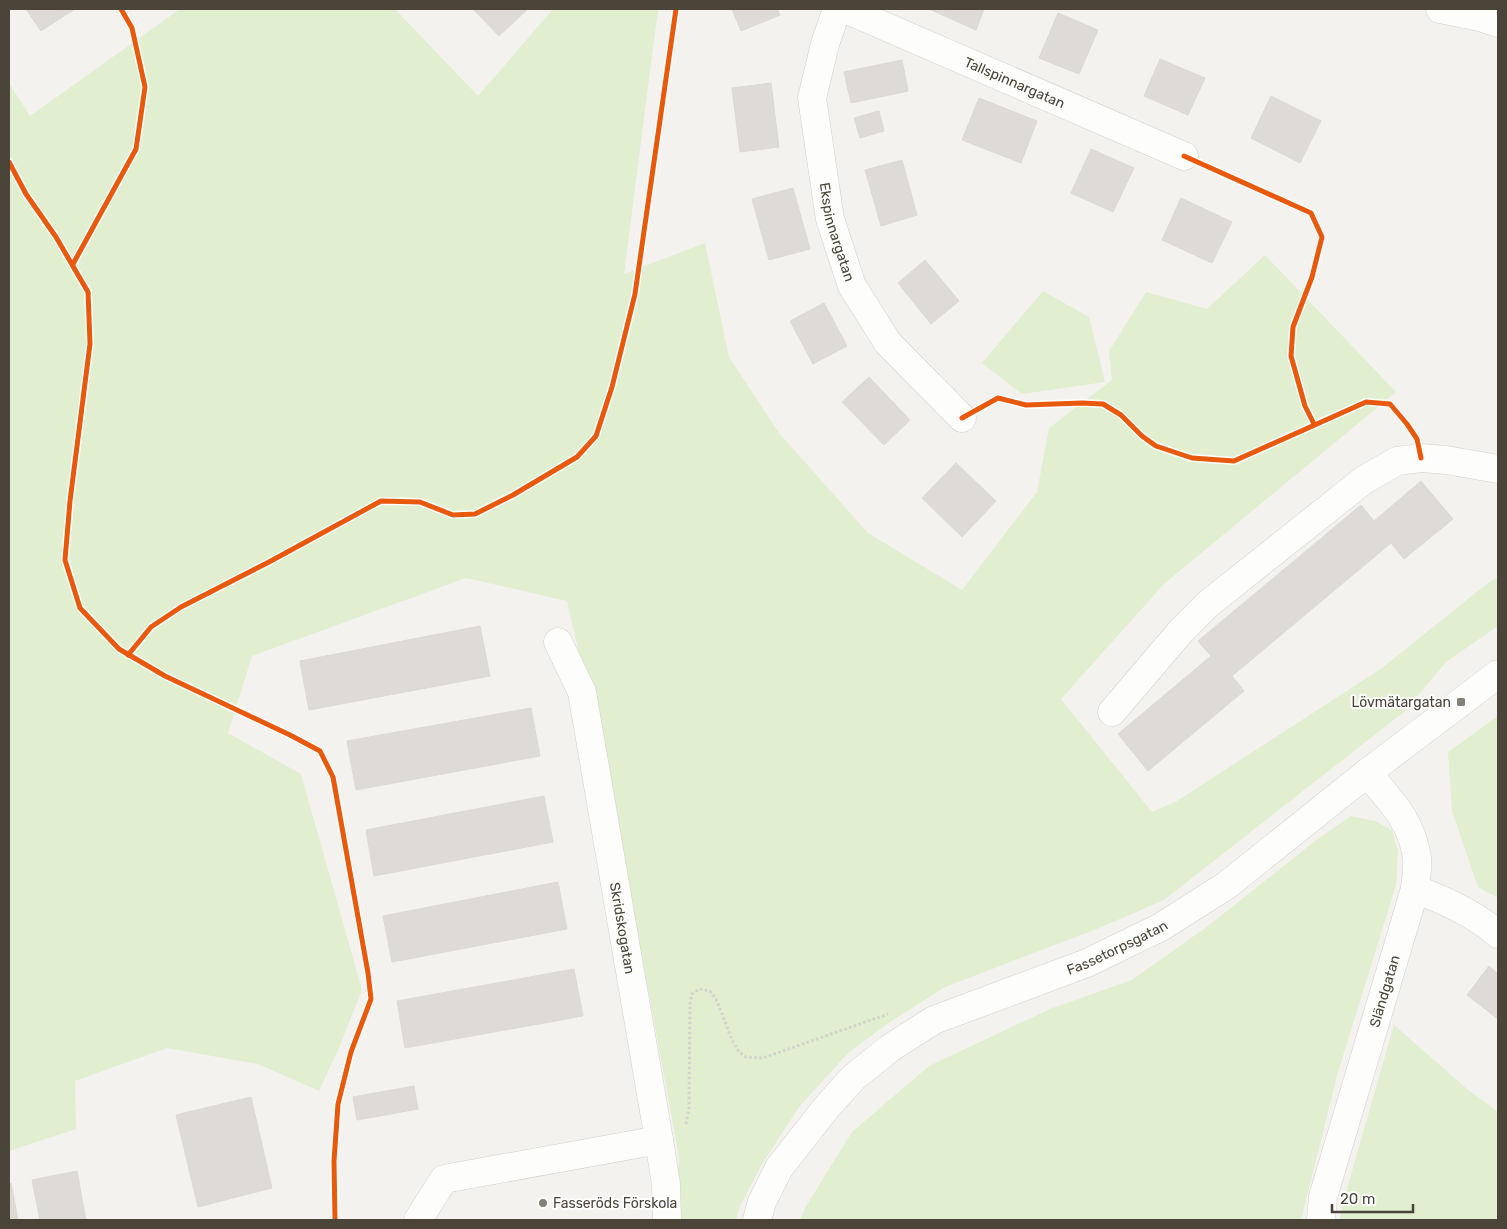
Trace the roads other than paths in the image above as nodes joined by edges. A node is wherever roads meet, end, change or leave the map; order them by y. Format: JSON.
{"nodes":[{"id":1,"x":837,"y":9,"type":"edge"},
{"id":2,"x":846,"y":9,"type":"edge"},
{"id":3,"x":1440,"y":9,"type":"edge"},
{"id":4,"x":1488,"y":16,"type":"edge"},
{"id":5,"x":1184,"y":156,"type":"dead end"},
{"id":6,"x":962,"y":418,"type":"dead end"},
{"id":7,"x":1498,"y":469,"type":"edge"},
{"id":8,"x":558,"y":642,"type":"dead end"},
{"id":9,"x":1498,"y":674,"type":"edge"},
{"id":10,"x":1112,"y":712,"type":"dead end"},
{"id":11,"x":1367,"y":773,"type":"junction"},
{"id":12,"x":1415,"y":889,"type":"junction"},
{"id":13,"x":1498,"y":934,"type":"edge"},
{"id":14,"x":659,"y":1140,"type":"junction"},
{"id":15,"x":418,"y":1220,"type":"edge"},
{"id":16,"x":667,"y":1220,"type":"edge"},
{"id":17,"x":757,"y":1220,"type":"edge"},
{"id":18,"x":1321,"y":1220,"type":"edge"}],
"edges":[{"from":1,"to":6,"type":"street","name":"Ekspinnargatan"},
{"from":2,"to":5,"type":"street","name":"Tallspinnargatan"},
{"from":3,"to":4,"type":"street"},
{"from":7,"to":10,"type":"street"},
{"from":8,"to":14,"type":"street","name":"Skridskogatan"},
{"from":9,"to":11,"type":"street","name":"Fassetorpsgatan"},
{"from":11,"to":12,"type":"street","name":"Sländgatan"},
{"from":11,"to":17,"type":"street","name":"Fassetorpsgatan"},
{"from":12,"to":13,"type":"street"},
{"from":12,"to":18,"type":"street","name":"Sländgatan"},
{"from":14,"to":15,"type":"street"},
{"from":14,"to":16,"type":"street","name":"Skridskogatan"}]}
